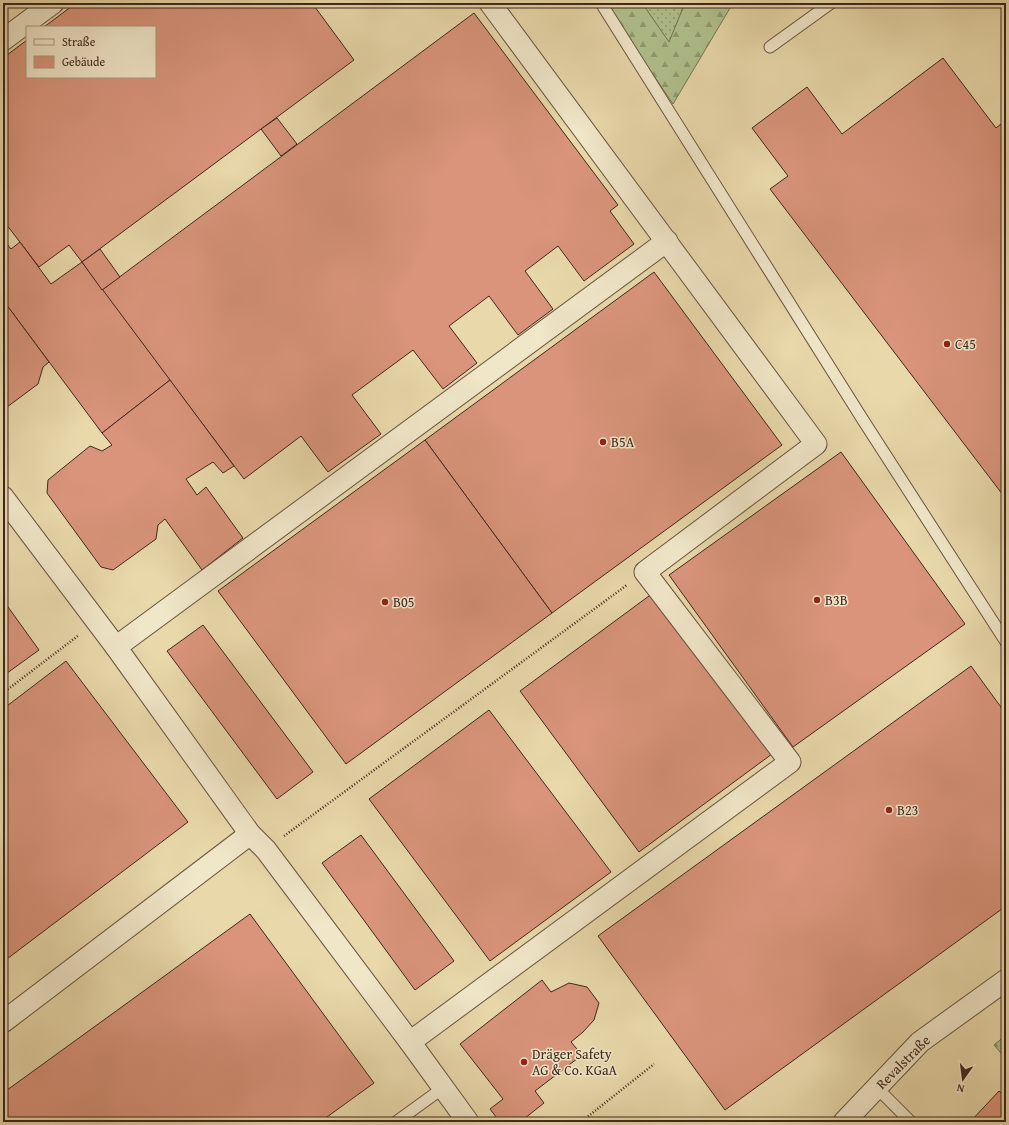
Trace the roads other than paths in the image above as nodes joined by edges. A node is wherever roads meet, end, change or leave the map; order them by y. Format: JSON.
{"nodes":[{"id":1,"x":53,"y":3,"type":"edge"},
{"id":2,"x":490,"y":3,"type":"edge"},
{"id":3,"x":601,"y":3,"type":"edge"},
{"id":4,"x":831,"y":3,"type":"edge"},
{"id":5,"x":3,"y":40,"type":"edge"},
{"id":6,"x":770,"y":47,"type":"dead end"},
{"id":7,"x":667,"y":241,"type":"junction"},
{"id":8,"x":7,"y":508,"type":"edge"},
{"id":9,"x":1006,"y":642,"type":"edge"},
{"id":10,"x":116,"y":648,"type":"junction"},
{"id":11,"x":250,"y":834,"type":"junction"},
{"id":12,"x":1006,"y":980,"type":"edge"},
{"id":13,"x":3,"y":1022,"type":"edge"},
{"id":14,"x":410,"y":1042,"type":"junction"},
{"id":15,"x":443,"y":1088,"type":"junction"},
{"id":16,"x":877,"y":1088,"type":"junction"},
{"id":17,"x":396,"y":1122,"type":"edge"},
{"id":18,"x":468,"y":1122,"type":"edge"},
{"id":19,"x":844,"y":1122,"type":"edge"},
{"id":20,"x":911,"y":1122,"type":"edge"}],
"edges":[{"from":1,"to":5,"type":"street"},
{"from":2,"to":7,"type":"street"},
{"from":3,"to":9,"type":"lane"},
{"from":4,"to":6,"type":"lane"},
{"from":7,"to":10,"type":"street"},
{"from":7,"to":14,"type":"street"},
{"from":8,"to":10,"type":"street"},
{"from":10,"to":11,"type":"street"},
{"from":11,"to":13,"type":"street"},
{"from":11,"to":14,"type":"street"},
{"from":12,"to":16,"type":"street","name":"Revalstraße"},
{"from":14,"to":15,"type":"street"},
{"from":15,"to":17,"type":"lane"},
{"from":15,"to":18,"type":"street"},
{"from":16,"to":19,"type":"street","name":"Revalstraße"},
{"from":16,"to":20,"type":"lane"}]}
